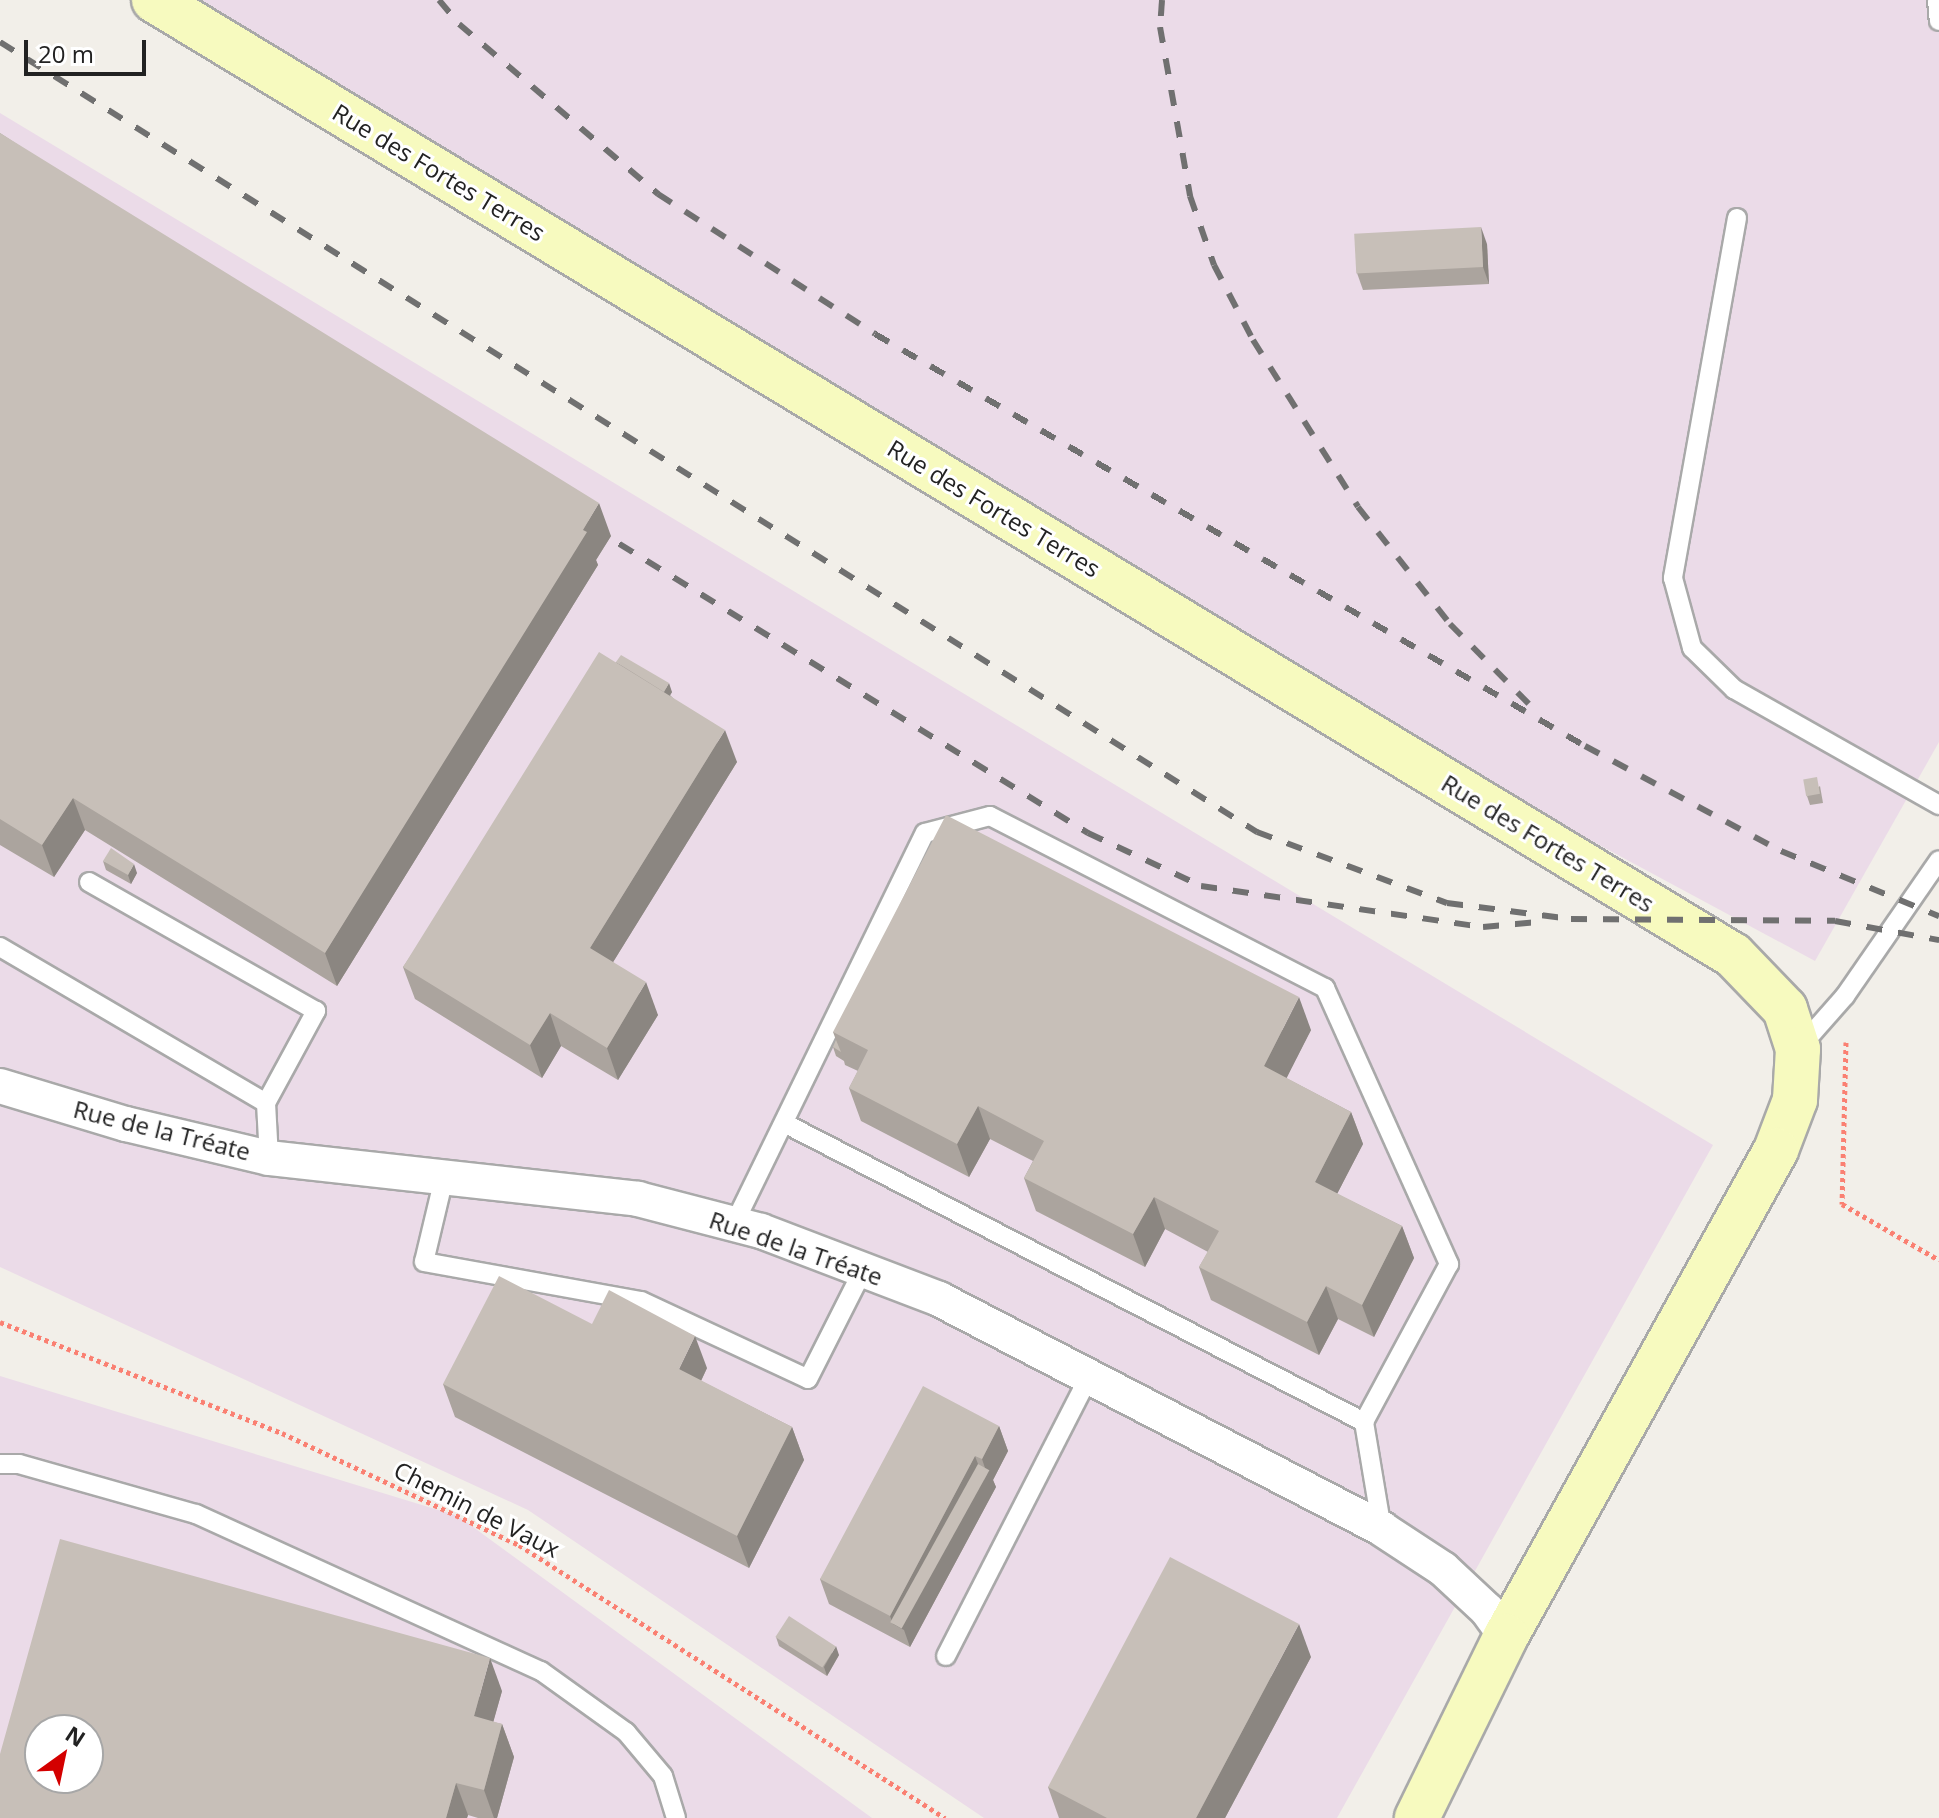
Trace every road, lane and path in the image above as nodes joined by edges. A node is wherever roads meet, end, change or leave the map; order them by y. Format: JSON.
{"nodes":[{"id":1,"x":154,"y":0,"type":"edge"},
{"id":2,"x":1937,"y":0,"type":"edge"},
{"id":3,"x":1939,"y":21,"type":"edge"},
{"id":4,"x":1737,"y":218,"type":"dead end"},
{"id":5,"x":1939,"y":805,"type":"edge"},
{"id":6,"x":1939,"y":860,"type":"edge"},
{"id":7,"x":89,"y":882,"type":"dead end"},
{"id":8,"x":0,"y":947,"type":"edge"},
{"id":9,"x":1845,"y":996,"type":"junction"},
{"id":10,"x":1798,"y":1049,"type":"junction"},
{"id":11,"x":0,"y":1086,"type":"edge"},
{"id":12,"x":266,"y":1103,"type":"junction"},
{"id":13,"x":784,"y":1123,"type":"junction"},
{"id":14,"x":269,"y":1158,"type":"junction"},
{"id":15,"x":444,"y":1178,"type":"junction"},
{"id":16,"x":734,"y":1224,"type":"junction"},
{"id":17,"x":1939,"y":1260,"type":"edge"},
{"id":18,"x":863,"y":1270,"type":"junction"},
{"id":19,"x":0,"y":1322,"type":"edge"},
{"id":20,"x":1088,"y":1378,"type":"junction"},
{"id":21,"x":1364,"y":1422,"type":"junction"},
{"id":22,"x":0,"y":1464,"type":"edge"},
{"id":23,"x":1382,"y":1529,"type":"junction"},
{"id":24,"x":1506,"y":1636,"type":"junction"},
{"id":25,"x":946,"y":1656,"type":"dead end"},
{"id":26,"x":676,"y":1818,"type":"edge"},
{"id":27,"x":945,"y":1818,"type":"edge"},
{"id":28,"x":1417,"y":1818,"type":"edge"}],
"edges":[{"from":1,"to":10,"type":"street","name":"Rue des Fortes Terres"},
{"from":2,"to":3,"type":"lane"},
{"from":4,"to":5,"type":"lane"},
{"from":6,"to":9,"type":"lane"},
{"from":7,"to":12,"type":"lane"},
{"from":8,"to":12,"type":"lane"},
{"from":9,"to":10,"type":"lane"},
{"from":9,"to":17,"type":"path"},
{"from":10,"to":24,"type":"street"},
{"from":11,"to":14,"type":"street","name":"Rue de la Tréate"},
{"from":12,"to":14,"type":"lane"},
{"from":13,"to":16,"type":"lane"},
{"from":13,"to":21,"type":"lane"},
{"from":13,"to":21,"type":"lane"},
{"from":14,"to":15,"type":"street","name":"Rue de la Tréate"},
{"from":15,"to":16,"type":"street","name":"Rue de la Tréate"},
{"from":15,"to":18,"type":"lane"},
{"from":16,"to":18,"type":"street","name":"Rue de la Tréate"},
{"from":18,"to":20,"type":"street","name":"Rue de la Tréate"},
{"from":19,"to":27,"type":"path","name":"Chemin de Vaux"},
{"from":20,"to":23,"type":"street","name":"Rue de la Tréate"},
{"from":20,"to":25,"type":"lane"},
{"from":21,"to":23,"type":"lane"},
{"from":22,"to":26,"type":"lane"},
{"from":23,"to":24,"type":"street","name":"Rue de la Tréate"},
{"from":24,"to":28,"type":"street"}]}
